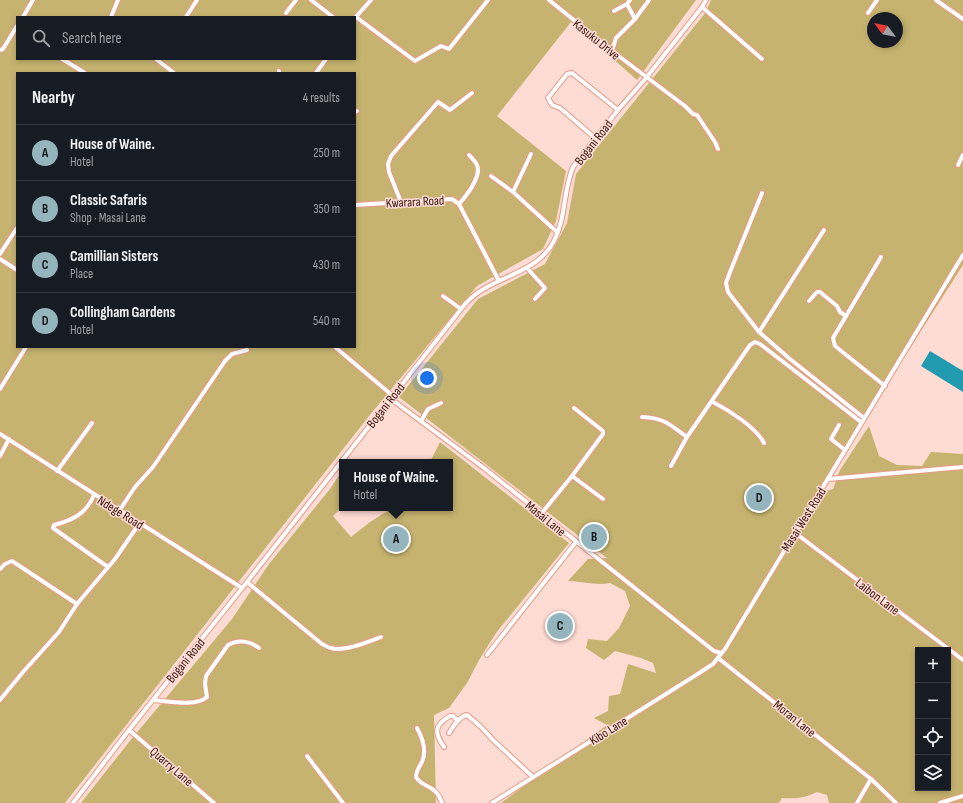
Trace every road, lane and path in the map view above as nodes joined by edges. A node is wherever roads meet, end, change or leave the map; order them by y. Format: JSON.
{"nodes":[{"id":1,"x":33,"y":0,"type":"edge"},
{"id":2,"x":118,"y":0,"type":"edge"},
{"id":3,"x":197,"y":0,"type":"edge"},
{"id":4,"x":296,"y":0,"type":"edge"},
{"id":5,"x":311,"y":0,"type":"edge"},
{"id":6,"x":371,"y":0,"type":"edge"},
{"id":7,"x":488,"y":0,"type":"edge"},
{"id":8,"x":549,"y":0,"type":"edge"},
{"id":9,"x":630,"y":0,"type":"edge"},
{"id":10,"x":649,"y":0,"type":"edge"},
{"id":11,"x":654,"y":0,"type":"edge"},
{"id":12,"x":706,"y":0,"type":"edge"},
{"id":13,"x":878,"y":0,"type":"edge"},
{"id":14,"x":936,"y":0,"type":"edge"},
{"id":15,"x":626,"y":4,"type":"junction"},
{"id":16,"x":702,"y":7,"type":"junction"},
{"id":17,"x":614,"y":12,"type":"dead end"},
{"id":18,"x":869,"y":12,"type":"edge"},
{"id":19,"x":286,"y":13,"type":"dead end"},
{"id":20,"x":23,"y":16,"type":"edge"},
{"id":21,"x":111,"y":16,"type":"edge"},
{"id":22,"x":187,"y":16,"type":"edge"},
{"id":23,"x":332,"y":16,"type":"edge"},
{"id":24,"x":356,"y":18,"type":"edge"},
{"id":25,"x":635,"y":19,"type":"junction"},
{"id":26,"x":963,"y":19,"type":"edge"},
{"id":27,"x":16,"y":28,"type":"edge"},
{"id":28,"x":0,"y":50,"type":"edge"},
{"id":29,"x":612,"y":52,"type":"junction"},
{"id":30,"x":762,"y":59,"type":"dead end"},
{"id":31,"x":64,"y":60,"type":"edge"},
{"id":32,"x":158,"y":60,"type":"edge"},
{"id":33,"x":325,"y":60,"type":"edge"},
{"id":34,"x":83,"y":72,"type":"edge"},
{"id":35,"x":173,"y":72,"type":"edge"},
{"id":36,"x":317,"y":72,"type":"edge"},
{"id":37,"x":646,"y":78,"type":"junction"},
{"id":38,"x":472,"y":93,"type":"dead end"},
{"id":39,"x":618,"y":110,"type":"junction"},
{"id":40,"x":595,"y":138,"type":"junction"},
{"id":41,"x":718,"y":148,"type":"dead end"},
{"id":42,"x":531,"y":154,"type":"dead end"},
{"id":43,"x":963,"y":154,"type":"edge"},
{"id":44,"x":469,"y":155,"type":"dead end"},
{"id":45,"x":958,"y":165,"type":"dead end"},
{"id":46,"x":491,"y":176,"type":"dead end"},
{"id":47,"x":513,"y":192,"type":"junction"},
{"id":48,"x":762,"y":193,"type":"dead end"},
{"id":49,"x":401,"y":202,"type":"junction"},
{"id":50,"x":459,"y":204,"type":"junction"},
{"id":51,"x":356,"y":205,"type":"edge"},
{"id":52,"x":16,"y":230,"type":"edge"},
{"id":53,"x":824,"y":230,"type":"dead end"},
{"id":54,"x":557,"y":232,"type":"junction"},
{"id":55,"x":0,"y":254,"type":"edge"},
{"id":56,"x":963,"y":255,"type":"edge"},
{"id":57,"x":881,"y":257,"type":"dead end"},
{"id":58,"x":0,"y":259,"type":"edge"},
{"id":59,"x":527,"y":268,"type":"junction"},
{"id":60,"x":16,"y":269,"type":"edge"},
{"id":61,"x":499,"y":281,"type":"junction"},
{"id":62,"x":442,"y":296,"type":"dead end"},
{"id":63,"x":535,"y":299,"type":"dead end"},
{"id":64,"x":809,"y":301,"type":"dead end"},
{"id":65,"x":461,"y":309,"type":"junction"},
{"id":66,"x":846,"y":316,"type":"junction"},
{"id":67,"x":759,"y":332,"type":"junction"},
{"id":68,"x":25,"y":348,"type":"edge"},
{"id":69,"x":336,"y":348,"type":"edge"},
{"id":70,"x":247,"y":350,"type":"dead end"},
{"id":71,"x":885,"y":386,"type":"junction"},
{"id":72,"x":0,"y":389,"type":"edge"},
{"id":73,"x":392,"y":397,"type":"junction"},
{"id":74,"x":712,"y":402,"type":"junction"},
{"id":75,"x":441,"y":403,"type":"dead end"},
{"id":76,"x":574,"y":408,"type":"dead end"},
{"id":77,"x":642,"y":417,"type":"dead end"},
{"id":78,"x":864,"y":418,"type":"junction"},
{"id":79,"x":421,"y":421,"type":"junction"},
{"id":80,"x":862,"y":422,"type":"junction"},
{"id":81,"x":92,"y":423,"type":"dead end"},
{"id":82,"x":840,"y":426,"type":"dead end"},
{"id":83,"x":0,"y":434,"type":"edge"},
{"id":84,"x":687,"y":438,"type":"junction"},
{"id":85,"x":9,"y":440,"type":"junction"},
{"id":86,"x":764,"y":443,"type":"dead end"},
{"id":87,"x":845,"y":450,"type":"junction"},
{"id":88,"x":0,"y":456,"type":"edge"},
{"id":89,"x":344,"y":459,"type":"edge"},
{"id":90,"x":339,"y":465,"type":"edge"},
{"id":91,"x":671,"y":466,"type":"dead end"},
{"id":92,"x":963,"y":467,"type":"edge"},
{"id":93,"x":57,"y":471,"type":"junction"},
{"id":94,"x":572,"y":476,"type":"junction"},
{"id":95,"x":828,"y":479,"type":"junction"},
{"id":96,"x":94,"y":495,"type":"junction"},
{"id":97,"x":603,"y":499,"type":"dead end"},
{"id":98,"x":119,"y":511,"type":"junction"},
{"id":99,"x":541,"y":514,"type":"junction"},
{"id":100,"x":139,"y":524,"type":"junction"},
{"id":101,"x":794,"y":532,"type":"junction"},
{"id":102,"x":576,"y":542,"type":"junction"},
{"id":103,"x":108,"y":567,"type":"junction"},
{"id":104,"x":0,"y":569,"type":"edge"},
{"id":105,"x":248,"y":582,"type":"junction"},
{"id":106,"x":242,"y":588,"type":"junction"},
{"id":107,"x":77,"y":604,"type":"junction"},
{"id":108,"x":381,"y":637,"type":"dead end"},
{"id":109,"x":259,"y":648,"type":"dead end"},
{"id":110,"x":720,"y":653,"type":"junction"},
{"id":111,"x":487,"y":655,"type":"dead end"},
{"id":112,"x":718,"y":658,"type":"junction"},
{"id":113,"x":963,"y":660,"type":"edge"},
{"id":114,"x":0,"y":700,"type":"edge"},
{"id":115,"x":153,"y":700,"type":"junction"},
{"id":116,"x":458,"y":721,"type":"junction"},
{"id":117,"x":417,"y":728,"type":"dead end"},
{"id":118,"x":129,"y":730,"type":"junction"},
{"id":119,"x":449,"y":733,"type":"dead end"},
{"id":120,"x":444,"y":747,"type":"dead end"},
{"id":121,"x":307,"y":756,"type":"dead end"},
{"id":122,"x":533,"y":777,"type":"junction"},
{"id":123,"x":871,"y":779,"type":"junction"},
{"id":124,"x":963,"y":796,"type":"edge"},
{"id":125,"x":73,"y":803,"type":"edge"},
{"id":126,"x":214,"y":803,"type":"edge"},
{"id":127,"x":343,"y":803,"type":"edge"},
{"id":128,"x":442,"y":803,"type":"edge"},
{"id":129,"x":492,"y":803,"type":"edge"},
{"id":130,"x":857,"y":803,"type":"edge"},
{"id":131,"x":896,"y":803,"type":"edge"},
{"id":132,"x":940,"y":803,"type":"edge"}],
"edges":[{"from":1,"to":20,"type":"street"},
{"from":2,"to":21,"type":"street"},
{"from":3,"to":22,"type":"street"},
{"from":4,"to":19,"type":"street"},
{"from":5,"to":23,"type":"street"},
{"from":6,"to":24,"type":"street"},
{"from":7,"to":24,"type":"street"},
{"from":8,"to":29,"type":"street","name":"Kasuku Drive"},
{"from":9,"to":15,"type":"street"},
{"from":10,"to":11,"type":"street"},
{"from":10,"to":25,"type":"street"},
{"from":12,"to":16,"type":"street","name":"Bogani Road"},
{"from":13,"to":18,"type":"street"},
{"from":14,"to":26,"type":"street"},
{"from":15,"to":17,"type":"street"},
{"from":15,"to":25,"type":"street"},
{"from":16,"to":30,"type":"street"},
{"from":16,"to":37,"type":"street","name":"Bogani Road"},
{"from":25,"to":29,"type":"street"},
{"from":27,"to":28,"type":"street"},
{"from":29,"to":37,"type":"street","name":"Kasuku Drive"},
{"from":31,"to":34,"type":"street"},
{"from":32,"to":35,"type":"street"},
{"from":33,"to":36,"type":"street"},
{"from":37,"to":39,"type":"street","name":"Bogani Road"},
{"from":37,"to":41,"type":"street","name":"Kasuku Drive"},
{"from":38,"to":49,"type":"street"},
{"from":39,"to":40,"type":"street","name":"Bogani Road"},
{"from":39,"to":40,"type":"street"},
{"from":40,"to":54,"type":"street","name":"Bogani Road"},
{"from":42,"to":47,"type":"street"},
{"from":43,"to":45,"type":"street"},
{"from":44,"to":50,"type":"street"},
{"from":46,"to":47,"type":"street"},
{"from":47,"to":54,"type":"street"},
{"from":48,"to":67,"type":"street"},
{"from":49,"to":50,"type":"street","name":"Kwarara Road"},
{"from":49,"to":51,"type":"street","name":"Kwarara Road"},
{"from":50,"to":61,"type":"street","name":"Kwarara Road"},
{"from":52,"to":55,"type":"street"},
{"from":53,"to":67,"type":"street"},
{"from":54,"to":59,"type":"street","name":"Bogani Road"},
{"from":56,"to":71,"type":"street","name":"Masai West Road"},
{"from":57,"to":66,"type":"street"},
{"from":58,"to":60,"type":"street"},
{"from":59,"to":61,"type":"street","name":"Bogani Road"},
{"from":59,"to":63,"type":"street"},
{"from":61,"to":65,"type":"street","name":"Bogani Road"},
{"from":62,"to":65,"type":"street"},
{"from":64,"to":66,"type":"street"},
{"from":65,"to":73,"type":"street","name":"Bogani Road"},
{"from":66,"to":71,"type":"street"},
{"from":67,"to":78,"type":"street"},
{"from":68,"to":72,"type":"street"},
{"from":69,"to":73,"type":"street","name":"Masai Lane"},
{"from":70,"to":98,"type":"street"},
{"from":71,"to":78,"type":"street","name":"Masai West Road"},
{"from":73,"to":79,"type":"street","name":"Masai Lane"},
{"from":73,"to":89,"type":"street","name":"Bogani Road"},
{"from":74,"to":80,"type":"street"},
{"from":74,"to":84,"type":"street"},
{"from":74,"to":86,"type":"street"},
{"from":75,"to":79,"type":"street"},
{"from":76,"to":94,"type":"street"},
{"from":77,"to":84,"type":"street"},
{"from":78,"to":80,"type":"street","name":"Masai West Road"},
{"from":79,"to":99,"type":"street","name":"Masai Lane"},
{"from":80,"to":87,"type":"street","name":"Masai West Road"},
{"from":81,"to":93,"type":"street"},
{"from":82,"to":87,"type":"street"},
{"from":83,"to":85,"type":"street","name":"Ndege Road"},
{"from":84,"to":91,"type":"street"},
{"from":85,"to":88,"type":"street"},
{"from":85,"to":93,"type":"street","name":"Ndege Road"},
{"from":87,"to":95,"type":"street","name":"Masai West Road"},
{"from":90,"to":105,"type":"street","name":"Bogani Road"},
{"from":92,"to":95,"type":"street"},
{"from":93,"to":96,"type":"street","name":"Ndege Road"},
{"from":94,"to":97,"type":"street"},
{"from":94,"to":99,"type":"street"},
{"from":95,"to":101,"type":"street","name":"Masai West Road"},
{"from":96,"to":98,"type":"street","name":"Ndege Road"},
{"from":96,"to":103,"type":"street"},
{"from":98,"to":100,"type":"street","name":"Ndege Road"},
{"from":99,"to":102,"type":"street","name":"Masai Lane"},
{"from":100,"to":103,"type":"street"},
{"from":100,"to":106,"type":"street","name":"Ndege Road"},
{"from":101,"to":110,"type":"street","name":"Masai West Road"},
{"from":101,"to":113,"type":"street","name":"Laibon Lane"},
{"from":102,"to":110,"type":"street","name":"Masai Lane"},
{"from":102,"to":111,"type":"street"},
{"from":103,"to":107,"type":"street"},
{"from":104,"to":107,"type":"street"},
{"from":105,"to":106,"type":"street","name":"Bogani Road"},
{"from":105,"to":108,"type":"street"},
{"from":106,"to":115,"type":"street","name":"Bogani Road"},
{"from":107,"to":114,"type":"street"},
{"from":109,"to":115,"type":"street"},
{"from":110,"to":112,"type":"street","name":"Kibo Lane"},
{"from":112,"to":122,"type":"street","name":"Kibo Lane"},
{"from":112,"to":123,"type":"street","name":"Moran Lane"},
{"from":115,"to":118,"type":"street","name":"Bogani Road"},
{"from":116,"to":119,"type":"street"},
{"from":116,"to":120,"type":"street"},
{"from":116,"to":122,"type":"street"},
{"from":117,"to":128,"type":"street"},
{"from":118,"to":125,"type":"street","name":"Bogani Road"},
{"from":118,"to":126,"type":"street","name":"Quarry Lane"},
{"from":121,"to":127,"type":"street"},
{"from":122,"to":129,"type":"street","name":"Kibo Lane"},
{"from":123,"to":130,"type":"street"},
{"from":123,"to":131,"type":"street","name":"Moran Lane"},
{"from":124,"to":132,"type":"street"}]}
